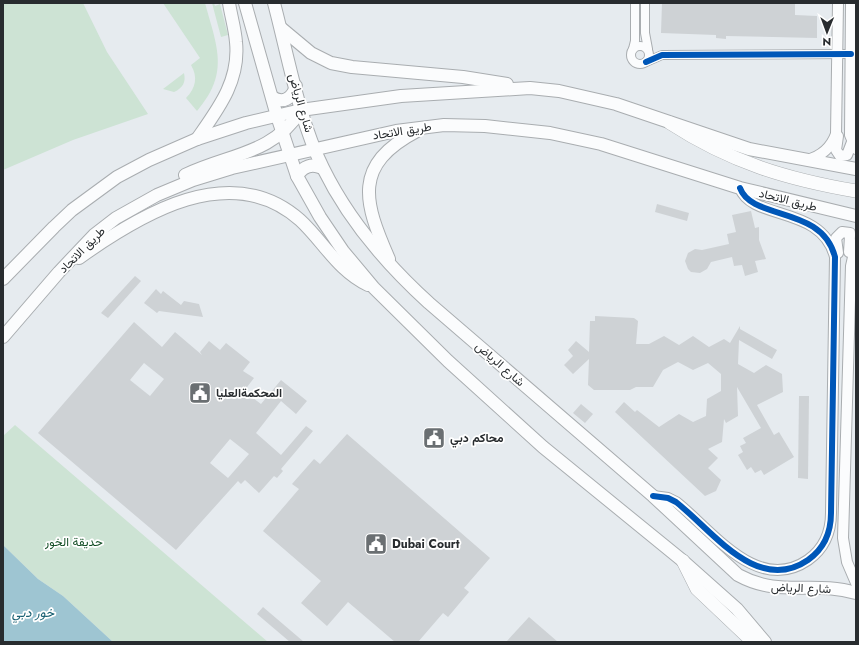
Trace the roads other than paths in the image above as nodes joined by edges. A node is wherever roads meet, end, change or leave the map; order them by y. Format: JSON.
{"nodes":[{"id":1,"x":229,"y":3,"type":"edge"},
{"id":2,"x":245,"y":3,"type":"edge"},
{"id":3,"x":274,"y":3,"type":"edge"},
{"id":4,"x":636,"y":3,"type":"edge"},
{"id":5,"x":645,"y":3,"type":"edge"},
{"id":6,"x":838,"y":3,"type":"edge"},
{"id":7,"x":851,"y":3,"type":"edge"},
{"id":8,"x":280,"y":27,"type":"junction"},
{"id":9,"x":633,"y":49,"type":"junction"},
{"id":10,"x":648,"y":50,"type":"junction"},
{"id":11,"x":837,"y":54,"type":"junction"},
{"id":12,"x":851,"y":54,"type":"junction"},
{"id":13,"x":662,"y":55,"type":"junction"},
{"id":14,"x":646,"y":62,"type":"junction"},
{"id":15,"x":296,"y":86,"type":"junction"},
{"id":16,"x":530,"y":88,"type":"junction"},
{"id":17,"x":272,"y":97,"type":"junction"},
{"id":18,"x":853,"y":101,"type":"edge"},
{"id":19,"x":301,"y":110,"type":"junction"},
{"id":20,"x":277,"y":116,"type":"junction"},
{"id":21,"x":670,"y":123,"type":"junction"},
{"id":22,"x":836,"y":125,"type":"junction"},
{"id":23,"x":432,"y":126,"type":"junction"},
{"id":24,"x":282,"y":134,"type":"junction"},
{"id":25,"x":197,"y":139,"type":"junction"},
{"id":26,"x":854,"y":146,"type":"edge"},
{"id":27,"x":314,"y":149,"type":"junction"},
{"id":28,"x":289,"y":155,"type":"junction"},
{"id":29,"x":807,"y":160,"type":"junction"},
{"id":30,"x":322,"y":168,"type":"junction"},
{"id":31,"x":856,"y":169,"type":"edge"},
{"id":32,"x":297,"y":176,"type":"junction"},
{"id":33,"x":740,"y":188,"type":"junction"},
{"id":34,"x":856,"y":191,"type":"edge"},
{"id":35,"x":157,"y":195,"type":"junction"},
{"id":36,"x":856,"y":216,"type":"edge"},
{"id":37,"x":856,"y":244,"type":"edge"},
{"id":38,"x":836,"y":263,"type":"junction"},
{"id":39,"x":851,"y":266,"type":"junction"},
{"id":40,"x":395,"y":271,"type":"junction"},
{"id":41,"x":59,"y":272,"type":"junction"},
{"id":42,"x":3,"y":279,"type":"edge"},
{"id":43,"x":374,"y":288,"type":"junction"},
{"id":44,"x":3,"y":337,"type":"edge"},
{"id":45,"x":653,"y":496,"type":"junction"},
{"id":46,"x":683,"y":561,"type":"junction"},
{"id":47,"x":856,"y":583,"type":"edge"},
{"id":48,"x":856,"y":593,"type":"edge"},
{"id":49,"x":753,"y":642,"type":"edge"},
{"id":50,"x":766,"y":642,"type":"edge"}],
"edges":[{"from":1,"to":25,"type":"main road"},
{"from":2,"to":17,"type":"main road"},
{"from":3,"to":8,"type":"main road","name":"شارع الرياض"},
{"from":4,"to":9,"type":"street"},
{"from":5,"to":10,"type":"street"},
{"from":6,"to":11,"type":"street"},
{"from":7,"to":12,"type":"street"},
{"from":8,"to":15,"type":"main road","name":"شارع الرياض"},
{"from":8,"to":16,"type":"main road"},
{"from":9,"to":10,"type":"street"},
{"from":9,"to":14,"type":"street"},
{"from":10,"to":13,"type":"street"},
{"from":10,"to":14,"type":"street"},
{"from":11,"to":12,"type":"street"},
{"from":11,"to":13,"type":"street"},
{"from":11,"to":22,"type":"street"},
{"from":12,"to":18,"type":"street"},
{"from":13,"to":14,"type":"street"},
{"from":15,"to":17,"type":"main road"},
{"from":15,"to":19,"type":"main road","name":"شارع الرياض"},
{"from":16,"to":19,"type":"main road"},
{"from":16,"to":21,"type":"main road"},
{"from":17,"to":20,"type":"main road"},
{"from":18,"to":26,"type":"street"},
{"from":19,"to":20,"type":"main road"},
{"from":19,"to":24,"type":"main road"},
{"from":19,"to":27,"type":"main road","name":"شارع الرياض"},
{"from":20,"to":24,"type":"main road"},
{"from":20,"to":25,"type":"main road"},
{"from":21,"to":29,"type":"main road"},
{"from":21,"to":34,"type":"main road"},
{"from":22,"to":26,"type":"street"},
{"from":22,"to":29,"type":"street"},
{"from":23,"to":27,"type":"main road","name":"طريق الاتحاد"},
{"from":23,"to":33,"type":"main road","name":"طريق الاتحاد"},
{"from":23,"to":40,"type":"main road"},
{"from":24,"to":28,"type":"main road"},
{"from":24,"to":35,"type":"main road"},
{"from":25,"to":42,"type":"main road"},
{"from":27,"to":28,"type":"main road","name":"طريق الاتحاد"},
{"from":27,"to":30,"type":"main road","name":"شارع الرياض"},
{"from":28,"to":32,"type":"main road"},
{"from":28,"to":35,"type":"main road","name":"طريق الاتحاد"},
{"from":29,"to":31,"type":"main road"},
{"from":30,"to":32,"type":"main road"},
{"from":30,"to":40,"type":"main road","name":"شارع الرياض"},
{"from":32,"to":43,"type":"main road"},
{"from":33,"to":36,"type":"main road","name":"طريق الاتحاد"},
{"from":33,"to":38,"type":"street"},
{"from":35,"to":41,"type":"main road","name":"طريق الاتحاد"},
{"from":37,"to":39,"type":"street"},
{"from":38,"to":39,"type":"street"},
{"from":38,"to":45,"type":"street"},
{"from":39,"to":47,"type":"street"},
{"from":40,"to":45,"type":"main road","name":"شارع الرياض"},
{"from":41,"to":43,"type":"main road"},
{"from":41,"to":44,"type":"main road","name":"طريق الاتحاد"},
{"from":43,"to":46,"type":"main road"},
{"from":45,"to":48,"type":"main road","name":"شارع الرياض"},
{"from":46,"to":49,"type":"main road"},
{"from":46,"to":50,"type":"main road"}]}
